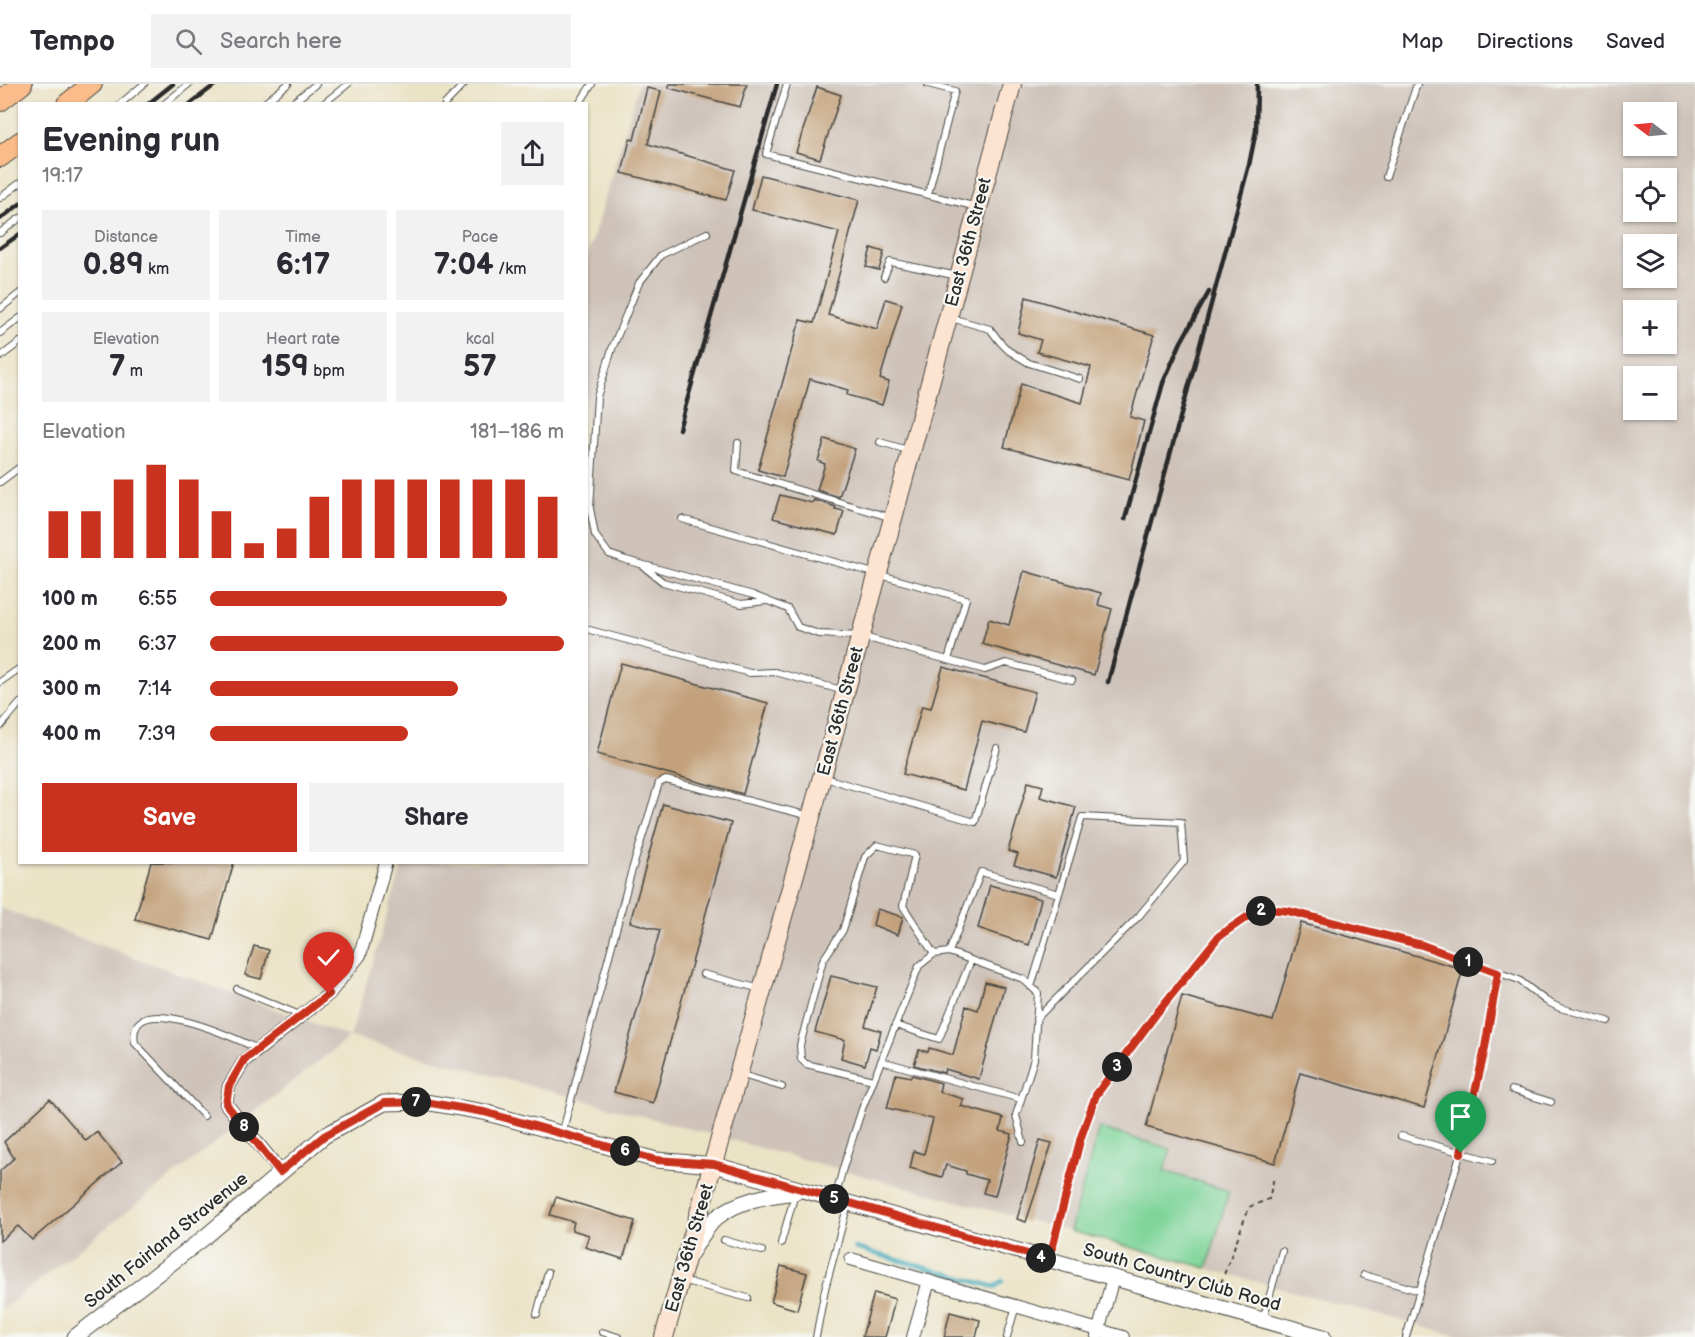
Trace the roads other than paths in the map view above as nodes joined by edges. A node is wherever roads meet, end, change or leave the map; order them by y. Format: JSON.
{"nodes":[{"id":1,"x":22,"y":84,"type":"edge"},
{"id":2,"x":92,"y":84,"type":"edge"},
{"id":3,"x":144,"y":84,"type":"edge"},
{"id":4,"x":189,"y":84,"type":"edge"},
{"id":5,"x":288,"y":84,"type":"edge"},
{"id":6,"x":316,"y":84,"type":"edge"},
{"id":7,"x":348,"y":84,"type":"edge"},
{"id":8,"x":464,"y":84,"type":"edge"},
{"id":9,"x":592,"y":84,"type":"edge"},
{"id":10,"x":787,"y":84,"type":"edge"},
{"id":11,"x":928,"y":84,"type":"edge"},
{"id":12,"x":1012,"y":84,"type":"edge"},
{"id":13,"x":1417,"y":84,"type":"edge"},
{"id":14,"x":0,"y":101,"type":"edge"},
{"id":15,"x":70,"y":102,"type":"edge"},
{"id":16,"x":122,"y":102,"type":"edge"},
{"id":17,"x":166,"y":102,"type":"edge"},
{"id":18,"x":266,"y":102,"type":"edge"},
{"id":19,"x":294,"y":102,"type":"edge"},
{"id":20,"x":326,"y":102,"type":"edge"},
{"id":21,"x":447,"y":102,"type":"edge"},
{"id":22,"x":580,"y":102,"type":"edge"},
{"id":23,"x":18,"y":144,"type":"edge"},
{"id":24,"x":0,"y":158,"type":"edge"},
{"id":25,"x":1386,"y":177,"type":"dead end"},
{"id":26,"x":18,"y":184,"type":"edge"},
{"id":27,"x":928,"y":194,"type":"junction"},
{"id":28,"x":0,"y":198,"type":"edge"},
{"id":29,"x":978,"y":208,"type":"junction"},
{"id":30,"x":18,"y":220,"type":"edge"},
{"id":31,"x":0,"y":233,"type":"edge"},
{"id":32,"x":707,"y":233,"type":"dead end"},
{"id":33,"x":959,"y":276,"type":"junction"},
{"id":34,"x":884,"y":278,"type":"dead end"},
{"id":35,"x":18,"y":296,"type":"edge"},
{"id":36,"x":0,"y":309,"type":"edge"},
{"id":37,"x":948,"y":317,"type":"junction"},
{"id":38,"x":18,"y":320,"type":"edge"},
{"id":39,"x":0,"y":333,"type":"edge"},
{"id":40,"x":18,"y":344,"type":"edge"},
{"id":41,"x":0,"y":357,"type":"edge"},
{"id":42,"x":1080,"y":379,"type":"dead end"},
{"id":43,"x":879,"y":442,"type":"dead end"},
{"id":44,"x":738,"y":443,"type":"dead end"},
{"id":45,"x":911,"y":451,"type":"junction"},
{"id":46,"x":18,"y":468,"type":"edge"},
{"id":47,"x":0,"y":482,"type":"edge"},
{"id":48,"x":892,"y":518,"type":"junction"},
{"id":49,"x":682,"y":519,"type":"dead end"},
{"id":50,"x":642,"y":565,"type":"junction"},
{"id":51,"x":877,"y":574,"type":"junction"},
{"id":52,"x":767,"y":601,"type":"junction"},
{"id":53,"x":588,"y":630,"type":"edge"},
{"id":54,"x":860,"y":636,"type":"junction"},
{"id":55,"x":948,"y":660,"type":"junction"},
{"id":56,"x":18,"y":669,"type":"edge"},
{"id":57,"x":1072,"y":680,"type":"dead end"},
{"id":58,"x":0,"y":682,"type":"edge"},
{"id":59,"x":845,"y":691,"type":"junction"},
{"id":60,"x":18,"y":705,"type":"edge"},
{"id":61,"x":0,"y":727,"type":"edge"},
{"id":62,"x":997,"y":748,"type":"dead end"},
{"id":63,"x":821,"y":777,"type":"junction"},
{"id":64,"x":811,"y":817,"type":"junction"},
{"id":65,"x":385,"y":864,"type":"edge"},
{"id":66,"x":1059,"y":894,"type":"junction"},
{"id":67,"x":949,"y":952,"type":"junction"},
{"id":68,"x":934,"y":954,"type":"junction"},
{"id":69,"x":971,"y":960,"type":"junction"},
{"id":70,"x":1498,"y":973,"type":"junction"},
{"id":71,"x":703,"y":974,"type":"dead end"},
{"id":72,"x":1031,"y":987,"type":"junction"},
{"id":73,"x":237,"y":989,"type":"dead end"},
{"id":74,"x":762,"y":990,"type":"junction"},
{"id":75,"x":303,"y":1016,"type":"junction"},
{"id":76,"x":1036,"y":1019,"type":"junction"},
{"id":77,"x":1608,"y":1021,"type":"dead end"},
{"id":78,"x":895,"y":1025,"type":"junction"},
{"id":79,"x":258,"y":1049,"type":"junction"},
{"id":80,"x":881,"y":1061,"type":"junction"},
{"id":81,"x":739,"y":1074,"type":"junction"},
{"id":82,"x":873,"y":1080,"type":"junction"},
{"id":83,"x":782,"y":1087,"type":"dead end"},
{"id":84,"x":1512,"y":1090,"type":"dead end"},
{"id":85,"x":1021,"y":1100,"type":"junction"},
{"id":86,"x":1551,"y":1102,"type":"dead end"},
{"id":87,"x":204,"y":1116,"type":"dead end"},
{"id":88,"x":562,"y":1134,"type":"junction"},
{"id":89,"x":1401,"y":1136,"type":"dead end"},
{"id":90,"x":1023,"y":1142,"type":"dead end"},
{"id":91,"x":1461,"y":1153,"type":"junction"},
{"id":92,"x":1492,"y":1161,"type":"dead end"},
{"id":93,"x":714,"y":1164,"type":"junction"},
{"id":94,"x":280,"y":1172,"type":"junction"},
{"id":95,"x":800,"y":1191,"type":"junction"},
{"id":96,"x":842,"y":1201,"type":"junction"},
{"id":97,"x":724,"y":1240,"type":"dead end"},
{"id":98,"x":781,"y":1243,"type":"dead end"},
{"id":99,"x":762,"y":1251,"type":"dead end"},
{"id":100,"x":1282,"y":1251,"type":"dead end"},
{"id":101,"x":851,"y":1259,"type":"dead end"},
{"id":102,"x":687,"y":1260,"type":"junction"},
{"id":103,"x":1049,"y":1260,"type":"junction"},
{"id":104,"x":548,"y":1272,"type":"dead end"},
{"id":105,"x":1364,"y":1275,"type":"dead end"},
{"id":106,"x":1113,"y":1278,"type":"junction"},
{"id":107,"x":681,"y":1280,"type":"junction"},
{"id":108,"x":929,"y":1281,"type":"junction"},
{"id":109,"x":1420,"y":1291,"type":"junction"},
{"id":110,"x":748,"y":1298,"type":"dead end"},
{"id":111,"x":1016,"y":1305,"type":"junction"},
{"id":112,"x":537,"y":1314,"type":"dead end"},
{"id":113,"x":1263,"y":1320,"type":"junction"},
{"id":114,"x":602,"y":1332,"type":"dead end"},
{"id":115,"x":1097,"y":1333,"type":"edge"},
{"id":116,"x":75,"y":1337,"type":"edge"},
{"id":117,"x":618,"y":1337,"type":"edge"},
{"id":118,"x":664,"y":1337,"type":"edge"},
{"id":119,"x":816,"y":1337,"type":"edge"},
{"id":120,"x":913,"y":1337,"type":"edge"},
{"id":121,"x":1007,"y":1337,"type":"edge"},
{"id":122,"x":1123,"y":1337,"type":"edge"},
{"id":123,"x":1323,"y":1337,"type":"edge"},
{"id":124,"x":1406,"y":1337,"type":"edge"}],
"edges":[{"from":1,"to":14,"type":"main road"},
{"from":2,"to":15,"type":"main road"},
{"from":3,"to":16,"type":"lane"},
{"from":4,"to":17,"type":"lane"},
{"from":5,"to":18,"type":"lane"},
{"from":6,"to":19,"type":"lane"},
{"from":7,"to":20,"type":"lane"},
{"from":8,"to":21,"type":"lane"},
{"from":9,"to":22,"type":"lane"},
{"from":10,"to":27,"type":"lane"},
{"from":11,"to":27,"type":"lane"},
{"from":12,"to":29,"type":"main road","name":"East 36th Street"},
{"from":13,"to":25,"type":"lane"},
{"from":23,"to":24,"type":"main road"},
{"from":26,"to":28,"type":"lane"},
{"from":27,"to":29,"type":"lane"},
{"from":29,"to":33,"type":"main road","name":"East 36th Street"},
{"from":30,"to":31,"type":"lane"},
{"from":32,"to":50,"type":"lane"},
{"from":33,"to":34,"type":"lane"},
{"from":33,"to":37,"type":"main road","name":"East 36th Street"},
{"from":35,"to":36,"type":"lane"},
{"from":37,"to":42,"type":"lane"},
{"from":37,"to":45,"type":"main road","name":"East 36th Street"},
{"from":38,"to":39,"type":"lane"},
{"from":40,"to":41,"type":"lane"},
{"from":43,"to":45,"type":"lane"},
{"from":44,"to":48,"type":"lane"},
{"from":45,"to":48,"type":"main road","name":"East 36th Street"},
{"from":46,"to":47,"type":"lane"},
{"from":48,"to":51,"type":"main road","name":"East 36th Street"},
{"from":49,"to":51,"type":"lane"},
{"from":50,"to":52,"type":"lane"},
{"from":50,"to":52,"type":"lane"},
{"from":51,"to":54,"type":"main road","name":"East 36th Street"},
{"from":51,"to":55,"type":"lane"},
{"from":52,"to":54,"type":"lane"},
{"from":53,"to":59,"type":"lane"},
{"from":54,"to":55,"type":"lane"},
{"from":54,"to":59,"type":"main road","name":"East 36th Street"},
{"from":55,"to":57,"type":"lane"},
{"from":56,"to":58,"type":"lane"},
{"from":59,"to":63,"type":"main road","name":"East 36th Street"},
{"from":60,"to":61,"type":"lane"},
{"from":62,"to":63,"type":"lane"},
{"from":63,"to":64,"type":"main road","name":"East 36th Street"},
{"from":64,"to":74,"type":"main road","name":"East 36th Street"},
{"from":64,"to":88,"type":"lane"},
{"from":65,"to":75,"type":"street"},
{"from":66,"to":67,"type":"lane"},
{"from":66,"to":72,"type":"lane"},
{"from":66,"to":76,"type":"lane"},
{"from":67,"to":68,"type":"lane"},
{"from":67,"to":69,"type":"lane"},
{"from":68,"to":78,"type":"lane"},
{"from":68,"to":82,"type":"lane"},
{"from":69,"to":72,"type":"lane"},
{"from":69,"to":78,"type":"lane"},
{"from":70,"to":77,"type":"lane"},
{"from":70,"to":91,"type":"lane"},
{"from":70,"to":103,"type":"lane"},
{"from":71,"to":74,"type":"lane"},
{"from":72,"to":76,"type":"lane"},
{"from":73,"to":75,"type":"lane"},
{"from":74,"to":81,"type":"main road","name":"East 36th Street"},
{"from":75,"to":79,"type":"street"},
{"from":76,"to":85,"type":"lane"},
{"from":78,"to":80,"type":"lane"},
{"from":79,"to":87,"type":"lane"},
{"from":79,"to":94,"type":"street"},
{"from":80,"to":82,"type":"lane"},
{"from":80,"to":85,"type":"lane"},
{"from":81,"to":83,"type":"lane"},
{"from":81,"to":93,"type":"main road","name":"East 36th Street"},
{"from":82,"to":96,"type":"lane"},
{"from":84,"to":86,"type":"lane"},
{"from":85,"to":90,"type":"lane"},
{"from":88,"to":93,"type":"street","name":"South Country Club Road"},
{"from":88,"to":94,"type":"street","name":"South Country Club Road"},
{"from":89,"to":91,"type":"lane"},
{"from":91,"to":92,"type":"lane"},
{"from":91,"to":109,"type":"lane"},
{"from":93,"to":95,"type":"street","name":"South Country Club Road"},
{"from":93,"to":102,"type":"main road","name":"East 36th Street"},
{"from":94,"to":116,"type":"street","name":"South Fairland Stravenue"},
{"from":95,"to":96,"type":"street","name":"South Country Club Road"},
{"from":95,"to":98,"type":"lane"},
{"from":95,"to":102,"type":"street"},
{"from":96,"to":103,"type":"street","name":"South Country Club Road"},
{"from":96,"to":119,"type":"lane"},
{"from":97,"to":99,"type":"lane"},
{"from":100,"to":113,"type":"lane"},
{"from":101,"to":108,"type":"street"},
{"from":102,"to":107,"type":"main road","name":"East 36th Street"},
{"from":103,"to":106,"type":"street","name":"South Country Club Road"},
{"from":104,"to":112,"type":"lane"},
{"from":105,"to":109,"type":"lane"},
{"from":106,"to":113,"type":"street","name":"South Country Club Road"},
{"from":106,"to":115,"type":"street"},
{"from":107,"to":110,"type":"lane"},
{"from":107,"to":118,"type":"main road","name":"East 36th Street"},
{"from":108,"to":111,"type":"street"},
{"from":108,"to":120,"type":"street"},
{"from":109,"to":124,"type":"lane"},
{"from":111,"to":115,"type":"street"},
{"from":111,"to":121,"type":"lane"},
{"from":113,"to":123,"type":"street","name":"South Country Club Road"},
{"from":114,"to":117,"type":"lane"},
{"from":115,"to":122,"type":"street"}]}
